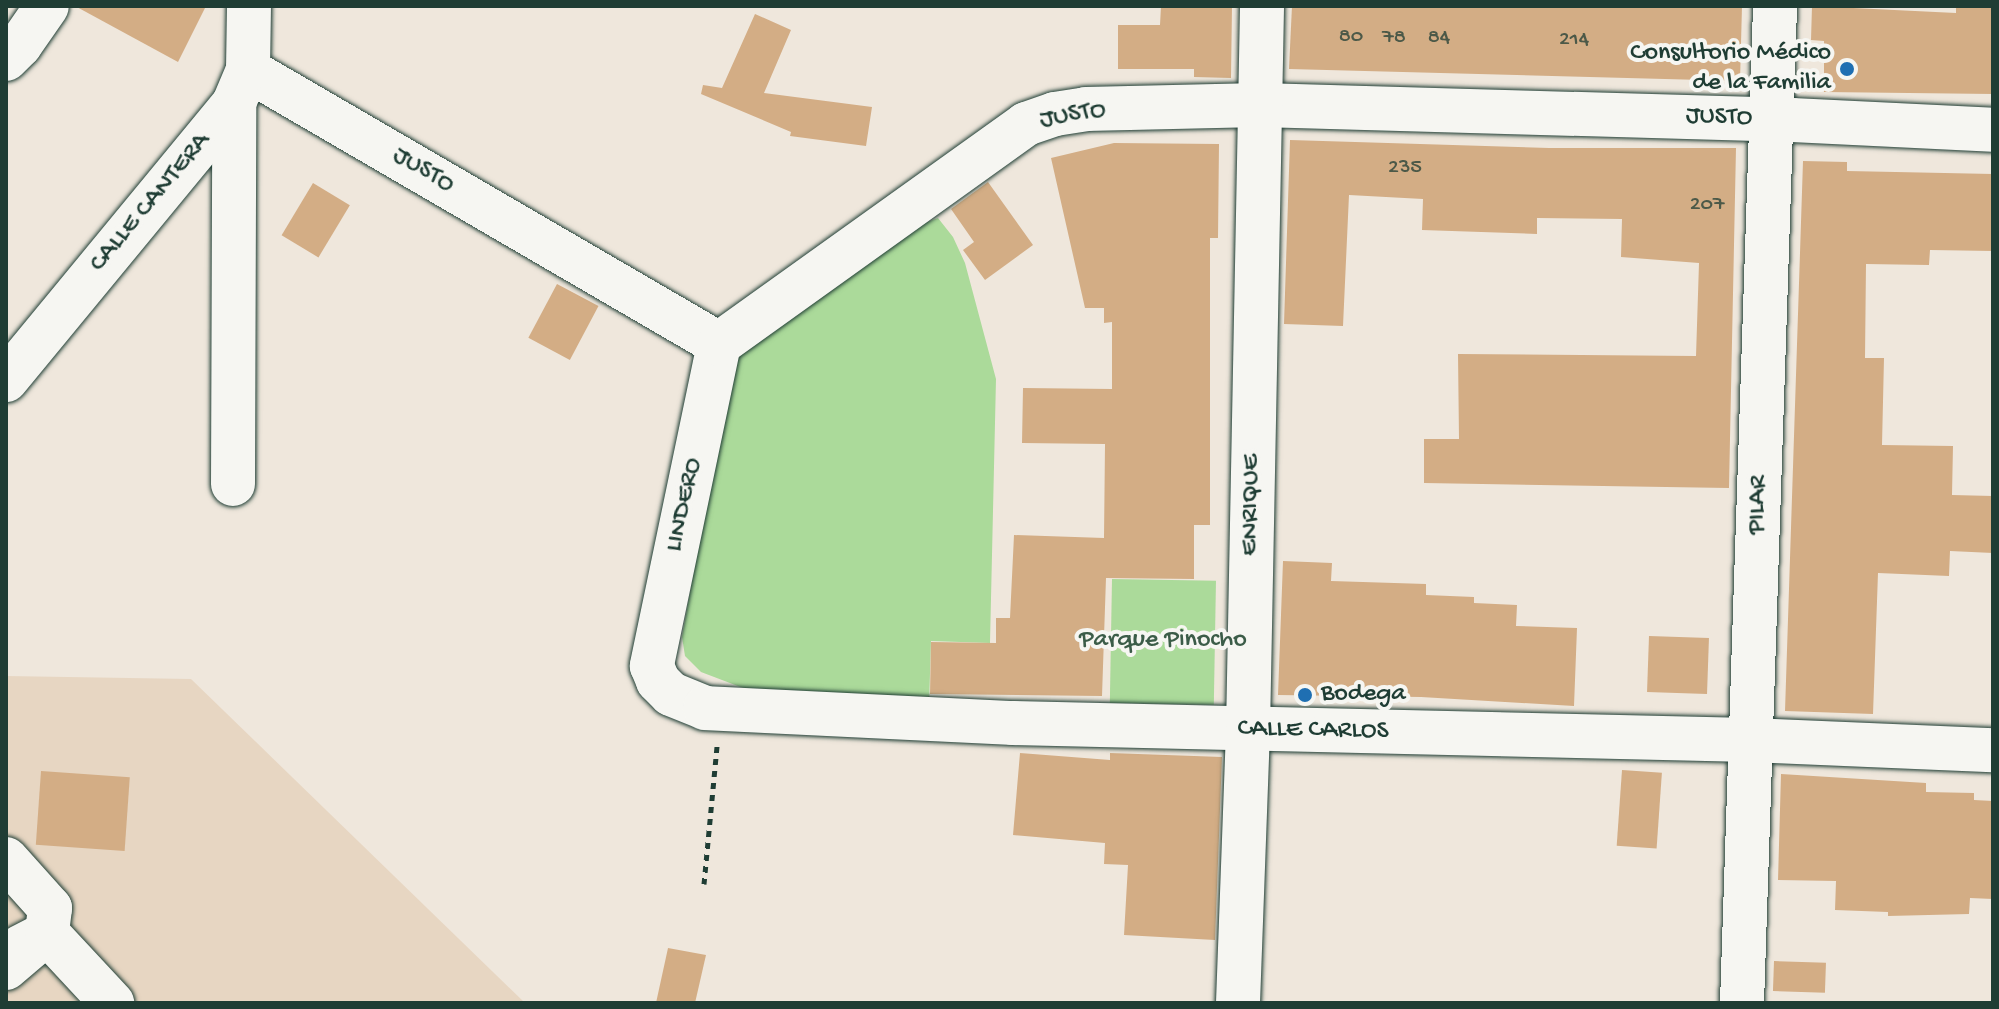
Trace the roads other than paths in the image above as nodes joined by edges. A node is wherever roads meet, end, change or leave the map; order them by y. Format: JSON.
{"nodes":[{"id":1,"x":47,"y":6,"type":"edge"},
{"id":2,"x":249,"y":6,"type":"edge"},
{"id":3,"x":1262,"y":6,"type":"edge"},
{"id":4,"x":1775,"y":6,"type":"edge"},
{"id":5,"x":6,"y":59,"type":"edge"},
{"id":6,"x":241,"y":86,"type":"junction"},
{"id":7,"x":1260,"y":105,"type":"junction"},
{"id":8,"x":1773,"y":120,"type":"junction"},
{"id":9,"x":1993,"y":130,"type":"edge"},
{"id":10,"x":719,"y":344,"type":"junction"},
{"id":11,"x":6,"y":380,"type":"edge"},
{"id":12,"x":233,"y":484,"type":"dead end"},
{"id":13,"x":652,"y":666,"type":"joint"},
{"id":14,"x":1248,"y":730,"type":"junction"},
{"id":15,"x":1750,"y":740,"type":"junction"},
{"id":16,"x":1993,"y":750,"type":"edge"},
{"id":17,"x":6,"y":859,"type":"edge"},
{"id":18,"x":47,"y":933,"type":"junction"},
{"id":19,"x":6,"y":954,"type":"edge"},
{"id":20,"x":6,"y":968,"type":"edge"},
{"id":21,"x":112,"y":1003,"type":"edge"},
{"id":22,"x":1238,"y":1003,"type":"edge"},
{"id":23,"x":1742,"y":1003,"type":"edge"}],
"edges":[{"from":1,"to":5,"type":"street"},
{"from":2,"to":6,"type":"street"},
{"from":3,"to":7,"type":"street","name":"ENRIQUE"},
{"from":4,"to":8,"type":"street","name":"PILAR"},
{"from":6,"to":10,"type":"street","name":"JUSTO"},
{"from":6,"to":11,"type":"street","name":"CALLE CANTERA"},
{"from":6,"to":12,"type":"street"},
{"from":7,"to":8,"type":"street","name":"JUSTO"},
{"from":7,"to":10,"type":"street","name":"JUSTO"},
{"from":7,"to":14,"type":"street","name":"ENRIQUE"},
{"from":8,"to":9,"type":"street","name":"JUSTO"},
{"from":8,"to":15,"type":"street","name":"PILAR"},
{"from":10,"to":13,"type":"street","name":"LINDERO"},
{"from":13,"to":14,"type":"street","name":"CALLE CARLOS"},
{"from":14,"to":15,"type":"street","name":"CALLE CARLOS"},
{"from":14,"to":22,"type":"street","name":"ENRIQUE"},
{"from":15,"to":16,"type":"street","name":"CALLE CARLOS"},
{"from":15,"to":23,"type":"street","name":"PILAR"},
{"from":17,"to":18,"type":"street"},
{"from":18,"to":19,"type":"street"},
{"from":18,"to":20,"type":"street"},
{"from":18,"to":21,"type":"street"}]}
